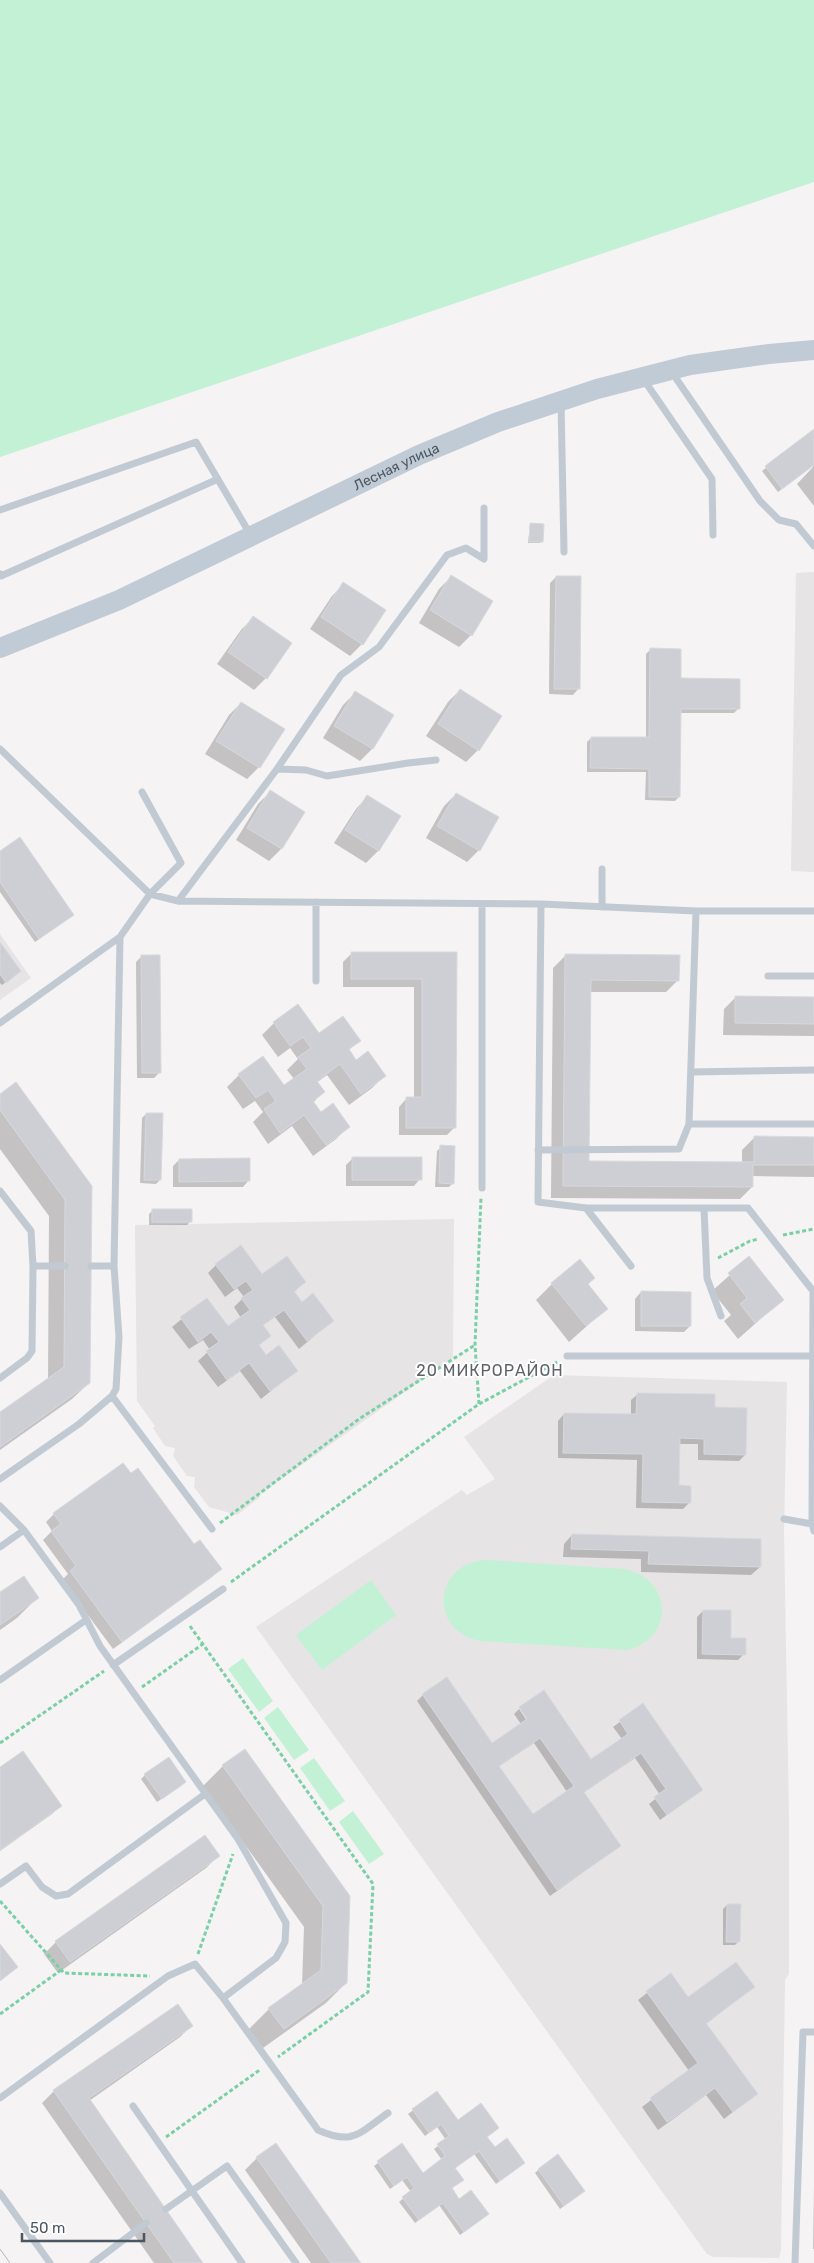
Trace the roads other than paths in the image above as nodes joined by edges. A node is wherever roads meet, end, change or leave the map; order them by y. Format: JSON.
{"nodes":[{"id":1,"x":814,"y":350,"type":"edge"},
{"id":2,"x":671,"y":371,"type":"junction"},
{"id":3,"x":642,"y":378,"type":"junction"},
{"id":4,"x":561,"y":402,"type":"junction"},
{"id":5,"x":218,"y":479,"type":"junction"},
{"id":6,"x":484,"y":508,"type":"dead end"},
{"id":7,"x":0,"y":510,"type":"edge"},
{"id":8,"x":713,"y":535,"type":"dead end"},
{"id":9,"x":252,"y":536,"type":"junction"},
{"id":10,"x":814,"y":546,"type":"edge"},
{"id":11,"x":564,"y":552,"type":"dead end"},
{"id":12,"x":0,"y":574,"type":"edge"},
{"id":13,"x":0,"y":648,"type":"edge"},
{"id":14,"x":0,"y":748,"type":"edge"},
{"id":15,"x":436,"y":760,"type":"dead end"},
{"id":16,"x":277,"y":769,"type":"junction"},
{"id":17,"x":142,"y":792,"type":"dead end"},
{"id":18,"x":602,"y":870,"type":"dead end"},
{"id":19,"x":150,"y":894,"type":"junction"},
{"id":20,"x":178,"y":901,"type":"junction"},
{"id":21,"x":316,"y":902,"type":"junction"},
{"id":22,"x":482,"y":904,"type":"junction"},
{"id":23,"x":541,"y":904,"type":"junction"},
{"id":24,"x":602,"y":907,"type":"junction"},
{"id":25,"x":696,"y":911,"type":"junction"},
{"id":26,"x":814,"y":911,"type":"edge"},
{"id":27,"x":120,"y":937,"type":"junction"},
{"id":28,"x":768,"y":976,"type":"dead end"},
{"id":29,"x":814,"y":976,"type":"edge"},
{"id":30,"x":316,"y":980,"type":"dead end"},
{"id":31,"x":0,"y":1022,"type":"edge"},
{"id":32,"x":814,"y":1070,"type":"edge"},
{"id":33,"x":691,"y":1072,"type":"junction"},
{"id":34,"x":689,"y":1124,"type":"junction"},
{"id":35,"x":814,"y":1124,"type":"edge"},
{"id":36,"x":538,"y":1150,"type":"junction"},
{"id":37,"x":482,"y":1188,"type":"road end"},
{"id":38,"x":0,"y":1191,"type":"edge"},
{"id":39,"x":586,"y":1208,"type":"junction"},
{"id":40,"x":704,"y":1209,"type":"junction"},
{"id":41,"x":33,"y":1266,"type":"junction"},
{"id":42,"x":65,"y":1266,"type":"dead end"},
{"id":43,"x":91,"y":1266,"type":"dead end"},
{"id":44,"x":114,"y":1266,"type":"junction"},
{"id":45,"x":631,"y":1266,"type":"dead end"},
{"id":46,"x":720,"y":1316,"type":"dead end"},
{"id":47,"x":567,"y":1356,"type":"road end"},
{"id":48,"x":814,"y":1356,"type":"edge"},
{"id":49,"x":0,"y":1378,"type":"edge"},
{"id":50,"x":813,"y":1384,"type":"edge"},
{"id":51,"x":112,"y":1396,"type":"junction"},
{"id":52,"x":0,"y":1479,"type":"edge"},
{"id":53,"x":0,"y":1506,"type":"edge"},
{"id":54,"x":784,"y":1519,"type":"dead end"},
{"id":55,"x":813,"y":1528,"type":"edge"},
{"id":56,"x":212,"y":1529,"type":"road end"},
{"id":57,"x":24,"y":1530,"type":"junction"},
{"id":58,"x":0,"y":1547,"type":"edge"},
{"id":59,"x":223,"y":1589,"type":"road end"},
{"id":60,"x":86,"y":1620,"type":"junction"},
{"id":61,"x":113,"y":1665,"type":"junction"},
{"id":62,"x":0,"y":1680,"type":"edge"},
{"id":63,"x":205,"y":1794,"type":"junction"},
{"id":64,"x":0,"y":1884,"type":"edge"},
{"id":65,"x":223,"y":1998,"type":"junction"},
{"id":66,"x":814,"y":2032,"type":"edge"},
{"id":67,"x":0,"y":2098,"type":"edge"},
{"id":68,"x":133,"y":2106,"type":"dead end"},
{"id":69,"x":388,"y":2113,"type":"dead end"},
{"id":70,"x":192,"y":2191,"type":"junction"},
{"id":71,"x":0,"y":2192,"type":"edge"},
{"id":72,"x":166,"y":2209,"type":"dead end"},
{"id":73,"x":146,"y":2223,"type":"dead end"},
{"id":74,"x":50,"y":2263,"type":"edge"},
{"id":75,"x":93,"y":2263,"type":"edge"},
{"id":76,"x":242,"y":2263,"type":"edge"},
{"id":77,"x":296,"y":2263,"type":"edge"},
{"id":78,"x":796,"y":2263,"type":"edge"}],
"edges":[{"from":1,"to":2,"type":"main road","name":"Лесная улица"},
{"from":2,"to":3,"type":"main road","name":"Лесная улица"},
{"from":2,"to":10,"type":"lane"},
{"from":3,"to":4,"type":"main road","name":"Лесная улица"},
{"from":3,"to":8,"type":"lane"},
{"from":4,"to":9,"type":"main road","name":"Лесная улица"},
{"from":4,"to":11,"type":"lane"},
{"from":5,"to":7,"type":"lane"},
{"from":5,"to":9,"type":"lane"},
{"from":5,"to":12,"type":"lane"},
{"from":6,"to":16,"type":"lane"},
{"from":9,"to":13,"type":"main road","name":"Лесная улица"},
{"from":14,"to":19,"type":"lane"},
{"from":15,"to":16,"type":"lane"},
{"from":16,"to":20,"type":"lane"},
{"from":17,"to":19,"type":"lane"},
{"from":18,"to":24,"type":"lane"},
{"from":19,"to":20,"type":"lane"},
{"from":19,"to":27,"type":"lane"},
{"from":20,"to":21,"type":"lane"},
{"from":21,"to":22,"type":"lane"},
{"from":21,"to":30,"type":"lane"},
{"from":22,"to":23,"type":"lane"},
{"from":22,"to":37,"type":"lane"},
{"from":23,"to":24,"type":"lane"},
{"from":23,"to":36,"type":"lane"},
{"from":24,"to":25,"type":"lane"},
{"from":25,"to":26,"type":"lane"},
{"from":25,"to":33,"type":"lane"},
{"from":27,"to":31,"type":"lane"},
{"from":27,"to":44,"type":"lane"},
{"from":28,"to":29,"type":"lane"},
{"from":32,"to":33,"type":"lane"},
{"from":33,"to":34,"type":"lane"},
{"from":34,"to":35,"type":"lane"},
{"from":34,"to":36,"type":"lane"},
{"from":36,"to":39,"type":"lane"},
{"from":38,"to":41,"type":"lane"},
{"from":39,"to":40,"type":"lane"},
{"from":39,"to":45,"type":"lane"},
{"from":40,"to":46,"type":"lane"},
{"from":40,"to":48,"type":"lane"},
{"from":41,"to":42,"type":"lane"},
{"from":41,"to":49,"type":"lane"},
{"from":43,"to":44,"type":"lane"},
{"from":44,"to":51,"type":"lane"},
{"from":47,"to":48,"type":"lane"},
{"from":48,"to":50,"type":"lane"},
{"from":50,"to":55,"type":"lane"},
{"from":51,"to":52,"type":"lane"},
{"from":51,"to":56,"type":"lane"},
{"from":53,"to":57,"type":"lane"},
{"from":54,"to":55,"type":"lane"},
{"from":57,"to":58,"type":"lane"},
{"from":57,"to":60,"type":"lane"},
{"from":59,"to":61,"type":"lane"},
{"from":60,"to":61,"type":"lane"},
{"from":60,"to":62,"type":"lane"},
{"from":61,"to":63,"type":"lane"},
{"from":63,"to":64,"type":"lane"},
{"from":63,"to":65,"type":"lane"},
{"from":65,"to":67,"type":"lane"},
{"from":65,"to":69,"type":"lane"},
{"from":66,"to":78,"type":"lane"},
{"from":68,"to":70,"type":"lane"},
{"from":70,"to":72,"type":"lane"},
{"from":70,"to":76,"type":"lane"},
{"from":70,"to":77,"type":"lane"},
{"from":71,"to":74,"type":"lane"},
{"from":73,"to":75,"type":"lane"}]}
